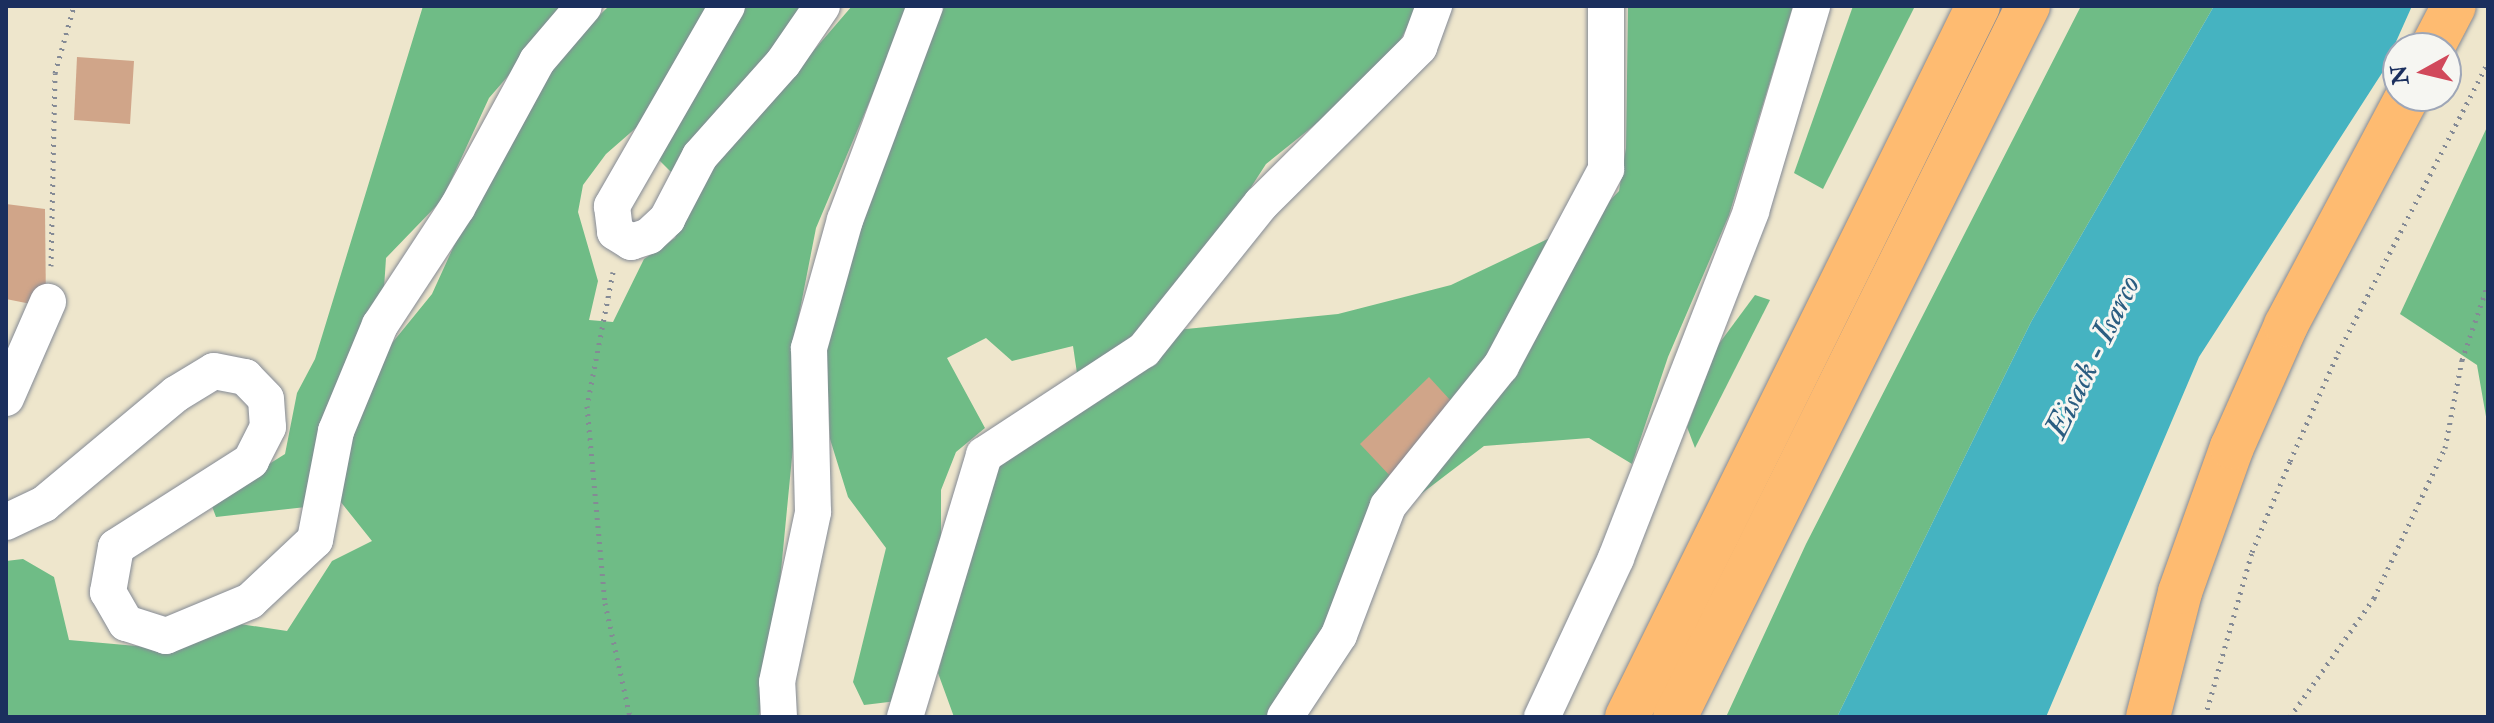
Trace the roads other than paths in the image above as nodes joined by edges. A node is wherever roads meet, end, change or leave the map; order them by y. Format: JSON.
{"nodes":[{"id":1,"x":584,"y":6,"type":"edge"},
{"id":2,"x":727,"y":6,"type":"edge"},
{"id":3,"x":822,"y":6,"type":"edge"},
{"id":4,"x":925,"y":6,"type":"edge"},
{"id":5,"x":1434,"y":6,"type":"edge"},
{"id":6,"x":1606,"y":6,"type":"edge"},
{"id":7,"x":1812,"y":6,"type":"edge"},
{"id":8,"x":1978,"y":6,"type":"edge"},
{"id":9,"x":2028,"y":6,"type":"edge"},
{"id":10,"x":2454,"y":6,"type":"edge"},
{"id":11,"x":2440,"y":32,"type":"edge"},
{"id":12,"x":2399,"y":112,"type":"edge"},
{"id":13,"x":48,"y":302,"type":"road end"},
{"id":14,"x":6,"y":398,"type":"edge"},
{"id":15,"x":6,"y":522,"type":"edge"},
{"id":16,"x":779,"y":717,"type":"edge"},
{"id":17,"x":905,"y":717,"type":"edge"},
{"id":18,"x":1285,"y":717,"type":"edge"},
{"id":19,"x":1542,"y":717,"type":"edge"},
{"id":20,"x":1627,"y":717,"type":"edge"},
{"id":21,"x":1675,"y":717,"type":"edge"},
{"id":22,"x":2148,"y":717,"type":"edge"}],
"edges":[{"from":1,"to":15,"type":"street"},
{"from":2,"to":3,"type":"street"},
{"from":4,"to":16,"type":"street"},
{"from":5,"to":17,"type":"street"},
{"from":6,"to":18,"type":"street"},
{"from":7,"to":19,"type":"street"},
{"from":8,"to":20,"type":"main road"},
{"from":9,"to":21,"type":"main road"},
{"from":10,"to":11,"type":"main road"},
{"from":12,"to":22,"type":"main road"},
{"from":13,"to":14,"type":"street"}]}
